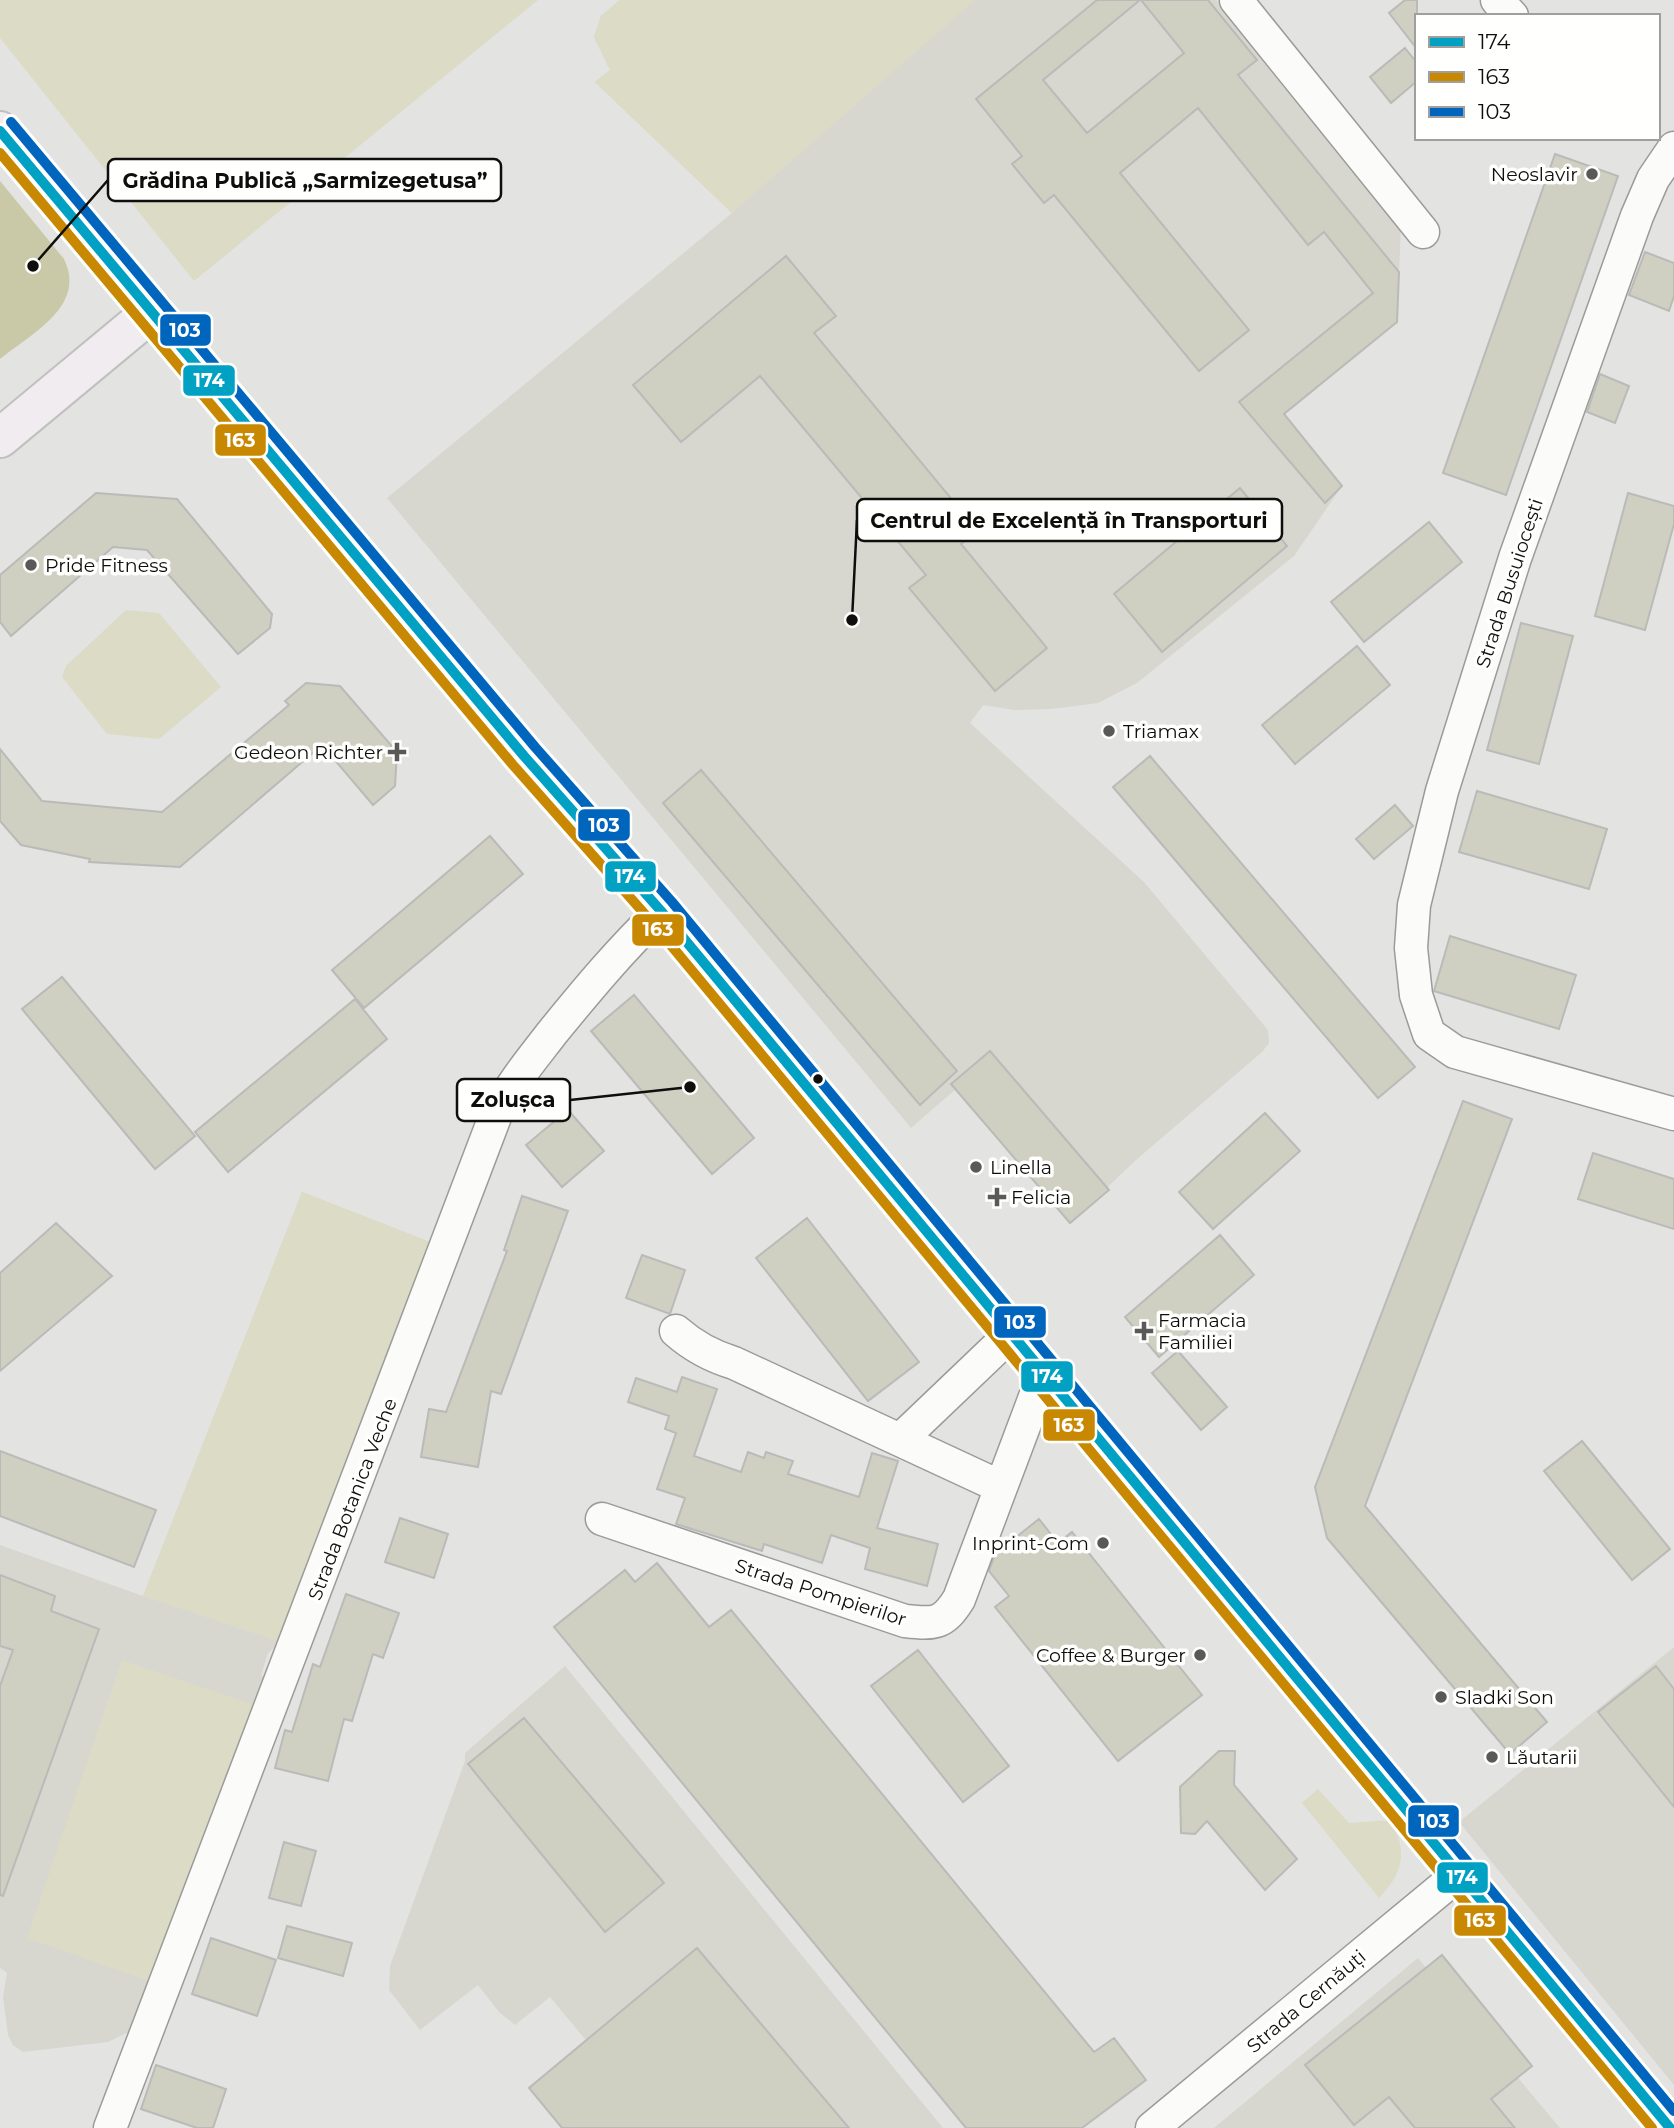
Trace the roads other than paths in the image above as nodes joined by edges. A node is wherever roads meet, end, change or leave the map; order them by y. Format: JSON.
{"nodes":[{"id":1,"x":1236,"y":0,"type":"edge"},
{"id":2,"x":1497,"y":0,"type":"edge"},
{"id":3,"x":1510,"y":14,"type":"edge"},
{"id":4,"x":0,"y":131,"type":"edge"},
{"id":5,"x":1667,"y":148,"type":"edge"},
{"id":6,"x":1423,"y":232,"type":"dead end"},
{"id":7,"x":153,"y":311,"type":"junction"},
{"id":8,"x":0,"y":438,"type":"edge"},
{"id":9,"x":661,"y":911,"type":"junction"},
{"id":10,"x":1674,"y":1114,"type":"edge"},
{"id":11,"x":676,"y":1331,"type":"dead end"},
{"id":12,"x":1011,"y":1334,"type":"junction"},
{"id":13,"x":1045,"y":1373,"type":"junction"},
{"id":14,"x":900,"y":1440,"type":"junction"},
{"id":15,"x":1002,"y":1487,"type":"junction"},
{"id":16,"x":602,"y":1519,"type":"dead end"},
{"id":17,"x":1459,"y":1874,"type":"junction"},
{"id":18,"x":110,"y":2128,"type":"edge"},
{"id":19,"x":1152,"y":2128,"type":"edge"},
{"id":20,"x":1670,"y":2128,"type":"edge"}],
"edges":[{"from":1,"to":6,"type":"street"},
{"from":2,"to":3,"type":"street"},
{"from":4,"to":7,"type":"main road"},
{"from":5,"to":10,"type":"street","name":"Strada Busuiocești"},
{"from":7,"to":8,"type":"main road"},
{"from":7,"to":9,"type":"main road"},
{"from":9,"to":12,"type":"main road"},
{"from":9,"to":18,"type":"street","name":"Strada Botanica Veche"},
{"from":11,"to":14,"type":"street"},
{"from":12,"to":13,"type":"main road"},
{"from":12,"to":14,"type":"street"},
{"from":13,"to":15,"type":"street","name":"Strada Pompierilor"},
{"from":13,"to":17,"type":"main road"},
{"from":14,"to":15,"type":"street"},
{"from":15,"to":16,"type":"street","name":"Strada Pompierilor"},
{"from":17,"to":19,"type":"street","name":"Strada Cernăuți"},
{"from":17,"to":20,"type":"main road"}]}
